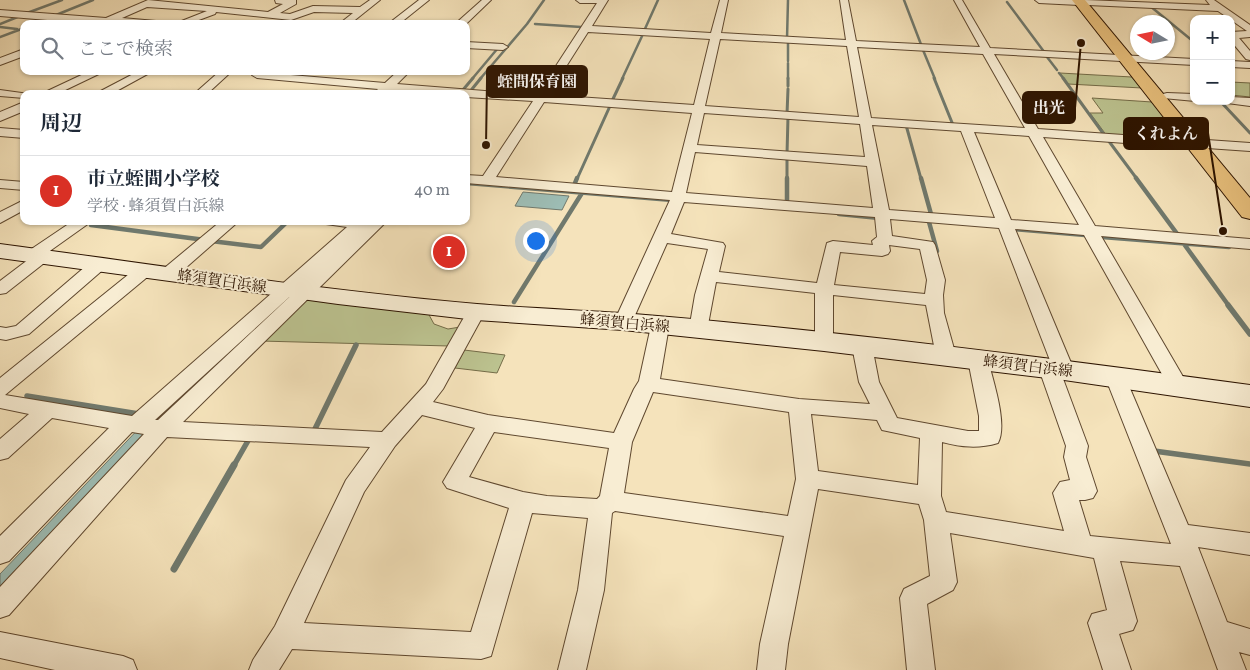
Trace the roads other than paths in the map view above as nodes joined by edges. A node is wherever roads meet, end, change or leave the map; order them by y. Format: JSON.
{"nodes":[{"id":1,"x":244,"y":0,"type":"edge"},
{"id":2,"x":282,"y":0,"type":"edge"},
{"id":3,"x":376,"y":0,"type":"edge"},
{"id":4,"x":425,"y":0,"type":"edge"},
{"id":5,"x":487,"y":0,"type":"edge"},
{"id":6,"x":580,"y":0,"type":"edge"},
{"id":7,"x":724,"y":0,"type":"edge"},
{"id":8,"x":844,"y":0,"type":"edge"},
{"id":9,"x":958,"y":0,"type":"edge"},
{"id":10,"x":1039,"y":0,"type":"edge"},
{"id":11,"x":1208,"y":0,"type":"edge"},
{"id":12,"x":604,"y":1,"type":"edge"},
{"id":13,"x":1083,"y":1,"type":"edge"},
{"id":14,"x":151,"y":2,"type":"edge"},
{"id":15,"x":1221,"y":8,"type":"junction"},
{"id":16,"x":219,"y":9,"type":"junction"},
{"id":17,"x":360,"y":10,"type":"junction"},
{"id":18,"x":245,"y":12,"type":"junction"},
{"id":19,"x":0,"y":13,"type":"edge"},
{"id":20,"x":21,"y":14,"type":"junction"},
{"id":21,"x":269,"y":15,"type":"junction"},
{"id":22,"x":85,"y":20,"type":"edge"},
{"id":23,"x":110,"y":20,"type":"edge"},
{"id":24,"x":190,"y":20,"type":"edge"},
{"id":25,"x":225,"y":20,"type":"edge"},
{"id":26,"x":259,"y":20,"type":"edge"},
{"id":27,"x":349,"y":20,"type":"edge"},
{"id":28,"x":398,"y":20,"type":"edge"},
{"id":29,"x":464,"y":20,"type":"edge"},
{"id":30,"x":0,"y":22,"type":"edge"},
{"id":31,"x":585,"y":29,"type":"junction"},
{"id":32,"x":1250,"y":29,"type":"edge"},
{"id":33,"x":1250,"y":34,"type":"edge"},
{"id":34,"x":715,"y":36,"type":"junction"},
{"id":35,"x":852,"y":44,"type":"junction"},
{"id":36,"x":470,"y":45,"type":"edge"},
{"id":37,"x":503,"y":47,"type":"dead end"},
{"id":38,"x":988,"y":52,"type":"junction"},
{"id":39,"x":0,"y":53,"type":"edge"},
{"id":40,"x":20,"y":54,"type":"edge"},
{"id":41,"x":1249,"y":54,"type":"edge"},
{"id":42,"x":20,"y":55,"type":"edge"},
{"id":43,"x":1130,"y":58,"type":"edge"},
{"id":44,"x":1130,"y":59,"type":"edge"},
{"id":45,"x":1132,"y":60,"type":"edge"},
{"id":46,"x":1132,"y":60,"type":"edge"},
{"id":47,"x":1152,"y":60,"type":"edge"},
{"id":48,"x":0,"y":62,"type":"edge"},
{"id":49,"x":1190,"y":62,"type":"edge"},
{"id":50,"x":1235,"y":64,"type":"edge"},
{"id":51,"x":1250,"y":65,"type":"edge"},
{"id":52,"x":91,"y":75,"type":"edge"},
{"id":53,"x":140,"y":75,"type":"edge"},
{"id":54,"x":222,"y":75,"type":"edge"},
{"id":55,"x":257,"y":75,"type":"edge"},
{"id":56,"x":320,"y":75,"type":"edge"},
{"id":57,"x":400,"y":75,"type":"edge"},
{"id":58,"x":313,"y":80,"type":"junction"},
{"id":59,"x":298,"y":89,"type":"dead end"},
{"id":60,"x":56,"y":90,"type":"edge"},
{"id":61,"x":109,"y":90,"type":"edge"},
{"id":62,"x":205,"y":90,"type":"edge"},
{"id":63,"x":383,"y":90,"type":"edge"},
{"id":64,"x":0,"y":93,"type":"edge"},
{"id":65,"x":470,"y":94,"type":"edge"},
{"id":66,"x":20,"y":95,"type":"edge"},
{"id":67,"x":1167,"y":96,"type":"junction"},
{"id":68,"x":541,"y":98,"type":"junction"},
{"id":69,"x":1190,"y":98,"type":"edge"},
{"id":70,"x":1235,"y":101,"type":"edge"},
{"id":71,"x":1250,"y":102,"type":"edge"},
{"id":72,"x":20,"y":108,"type":"edge"},
{"id":73,"x":699,"y":109,"type":"junction"},
{"id":74,"x":0,"y":117,"type":"edge"},
{"id":75,"x":865,"y":121,"type":"junction"},
{"id":76,"x":966,"y":128,"type":"junction"},
{"id":77,"x":0,"y":132,"type":"edge"},
{"id":78,"x":1035,"y":133,"type":"junction"},
{"id":79,"x":20,"y":134,"type":"edge"},
{"id":80,"x":1201,"y":144,"type":"junction"},
{"id":81,"x":1250,"y":147,"type":"edge"},
{"id":82,"x":690,"y":148,"type":"junction"},
{"id":83,"x":873,"y":162,"type":"junction"},
{"id":84,"x":470,"y":179,"type":"edge"},
{"id":85,"x":487,"y":181,"type":"junction"},
{"id":86,"x":0,"y":184,"type":"edge"},
{"id":87,"x":20,"y":186,"type":"edge"},
{"id":88,"x":1250,"y":196,"type":"edge"},
{"id":89,"x":678,"y":197,"type":"junction"},
{"id":90,"x":20,"y":206,"type":"edge"},
{"id":91,"x":1250,"y":212,"type":"edge"},
{"id":92,"x":882,"y":214,"type":"junction"},
{"id":93,"x":0,"y":218,"type":"edge"},
{"id":94,"x":1005,"y":224,"type":"junction"},
{"id":95,"x":79,"y":225,"type":"edge"},
{"id":96,"x":226,"y":225,"type":"edge"},
{"id":97,"x":358,"y":225,"type":"edge"},
{"id":98,"x":375,"y":225,"type":"edge"},
{"id":99,"x":1091,"y":231,"type":"junction"},
{"id":100,"x":660,"y":237,"type":"junction"},
{"id":101,"x":885,"y":240,"type":"junction"},
{"id":102,"x":1250,"y":244,"type":"edge"},
{"id":103,"x":0,"y":251,"type":"edge"},
{"id":104,"x":37,"y":256,"type":"junction"},
{"id":105,"x":99,"y":264,"type":"junction"},
{"id":106,"x":145,"y":270,"type":"junction"},
{"id":107,"x":168,"y":274,"type":"junction"},
{"id":108,"x":709,"y":276,"type":"junction"},
{"id":109,"x":0,"y":289,"type":"edge"},
{"id":110,"x":825,"y":289,"type":"junction"},
{"id":111,"x":295,"y":290,"type":"junction"},
{"id":112,"x":934,"y":300,"type":"junction"},
{"id":113,"x":476,"y":312,"type":"junction"},
{"id":114,"x":623,"y":322,"type":"junction"},
{"id":115,"x":660,"y":326,"type":"junction"},
{"id":116,"x":698,"y":330,"type":"junction"},
{"id":117,"x":0,"y":333,"type":"edge"},
{"id":118,"x":824,"y":342,"type":"junction"},
{"id":119,"x":862,"y":346,"type":"junction"},
{"id":120,"x":946,"y":356,"type":"junction"},
{"id":121,"x":978,"y":360,"type":"junction"},
{"id":122,"x":1056,"y":370,"type":"junction"},
{"id":123,"x":1116,"y":378,"type":"junction"},
{"id":124,"x":649,"y":384,"type":"junction"},
{"id":125,"x":1179,"y":387,"type":"junction"},
{"id":126,"x":0,"y":389,"type":"edge"},
{"id":127,"x":1250,"y":396,"type":"edge"},
{"id":128,"x":0,"y":401,"type":"edge"},
{"id":129,"x":418,"y":406,"type":"junction"},
{"id":130,"x":799,"y":406,"type":"junction"},
{"id":131,"x":48,"y":409,"type":"junction"},
{"id":132,"x":885,"y":413,"type":"junction"},
{"id":133,"x":488,"y":423,"type":"junction"},
{"id":134,"x":144,"y":426,"type":"junction"},
{"id":135,"x":931,"y":432,"type":"junction"},
{"id":136,"x":387,"y":440,"type":"junction"},
{"id":137,"x":621,"y":442,"type":"junction"},
{"id":138,"x":0,"y":452,"type":"edge"},
{"id":139,"x":808,"y":479,"type":"junction"},
{"id":140,"x":522,"y":502,"type":"junction"},
{"id":141,"x":606,"y":505,"type":"junction"},
{"id":142,"x":932,"y":508,"type":"junction"},
{"id":143,"x":798,"y":528,"type":"junction"},
{"id":144,"x":1250,"y":544,"type":"edge"},
{"id":145,"x":1184,"y":545,"type":"junction"},
{"id":146,"x":1092,"y":547,"type":"junction"},
{"id":147,"x":0,"y":553,"type":"edge"},
{"id":148,"x":0,"y":606,"type":"edge"},
{"id":149,"x":1218,"y":632,"type":"junction"},
{"id":150,"x":285,"y":635,"type":"junction"},
{"id":151,"x":1250,"y":642,"type":"edge"},
{"id":152,"x":0,"y":645,"type":"edge"},
{"id":153,"x":115,"y":669,"type":"edge"},
{"id":154,"x":263,"y":670,"type":"edge"},
{"id":155,"x":572,"y":670,"type":"edge"},
{"id":156,"x":771,"y":670,"type":"edge"},
{"id":157,"x":921,"y":670,"type":"edge"},
{"id":158,"x":1117,"y":670,"type":"edge"},
{"id":159,"x":1232,"y":670,"type":"edge"}],
"edges":[{"from":1,"to":16,"type":"street"},
{"from":2,"to":21,"type":"street"},
{"from":3,"to":17,"type":"street"},
{"from":4,"to":28,"type":"street"},
{"from":5,"to":29,"type":"street"},
{"from":6,"to":12,"type":"street"},
{"from":7,"to":34,"type":"street"},
{"from":8,"to":35,"type":"street"},
{"from":9,"to":38,"type":"street"},
{"from":10,"to":13,"type":"street"},
{"from":11,"to":15,"type":"street"},
{"from":12,"to":31,"type":"street"},
{"from":13,"to":15,"type":"street"},
{"from":13,"to":43,"type":"main road"},
{"from":14,"to":16,"type":"street"},
{"from":14,"to":23,"type":"street"},
{"from":15,"to":32,"type":"street"},
{"from":16,"to":18,"type":"street"},
{"from":16,"to":24,"type":"street"},
{"from":17,"to":21,"type":"street"},
{"from":17,"to":27,"type":"street"},
{"from":18,"to":21,"type":"street"},
{"from":18,"to":25,"type":"street"},
{"from":19,"to":20,"type":"street"},
{"from":20,"to":22,"type":"street"},
{"from":20,"to":30,"type":"street"},
{"from":21,"to":26,"type":"street"},
{"from":31,"to":34,"type":"street"},
{"from":31,"to":68,"type":"street"},
{"from":33,"to":41,"type":"street"},
{"from":34,"to":35,"type":"street"},
{"from":34,"to":73,"type":"street"},
{"from":35,"to":38,"type":"street"},
{"from":35,"to":75,"type":"street"},
{"from":36,"to":37,"type":"street"},
{"from":38,"to":44,"type":"street"},
{"from":38,"to":78,"type":"street"},
{"from":39,"to":40,"type":"street"},
{"from":42,"to":48,"type":"street"},
{"from":45,"to":67,"type":"main road"},
{"from":46,"to":80,"type":"main road"},
{"from":47,"to":49,"type":"street"},
{"from":50,"to":51,"type":"street"},
{"from":52,"to":60,"type":"street"},
{"from":53,"to":61,"type":"street"},
{"from":54,"to":62,"type":"street"},
{"from":55,"to":58,"type":"street"},
{"from":56,"to":58,"type":"street"},
{"from":57,"to":63,"type":"street"},
{"from":58,"to":59,"type":"street"},
{"from":58,"to":63,"type":"street"},
{"from":64,"to":66,"type":"street"},
{"from":65,"to":68,"type":"street"},
{"from":67,"to":69,"type":"street"},
{"from":67,"to":80,"type":"main road"},
{"from":68,"to":73,"type":"street"},
{"from":68,"to":85,"type":"street"},
{"from":70,"to":71,"type":"street"},
{"from":72,"to":74,"type":"street"},
{"from":73,"to":75,"type":"street"},
{"from":73,"to":82,"type":"street"},
{"from":75,"to":76,"type":"street"},
{"from":75,"to":83,"type":"street"},
{"from":76,"to":78,"type":"street"},
{"from":76,"to":94,"type":"street"},
{"from":77,"to":79,"type":"street"},
{"from":78,"to":80,"type":"street"},
{"from":78,"to":99,"type":"street"},
{"from":80,"to":81,"type":"street"},
{"from":80,"to":88,"type":"main road"},
{"from":80,"to":91,"type":"main road"},
{"from":82,"to":83,"type":"street"},
{"from":82,"to":89,"type":"street"},
{"from":83,"to":92,"type":"street"},
{"from":84,"to":85,"type":"street"},
{"from":85,"to":89,"type":"street"},
{"from":86,"to":87,"type":"street"},
{"from":89,"to":92,"type":"street"},
{"from":89,"to":100,"type":"street"},
{"from":90,"to":93,"type":"street"},
{"from":92,"to":94,"type":"street"},
{"from":92,"to":101,"type":"street"},
{"from":94,"to":99,"type":"street"},
{"from":94,"to":122,"type":"street"},
{"from":95,"to":104,"type":"street"},
{"from":96,"to":107,"type":"street"},
{"from":97,"to":111,"type":"street"},
{"from":98,"to":111,"type":"street"},
{"from":99,"to":102,"type":"street"},
{"from":99,"to":125,"type":"street"},
{"from":100,"to":108,"type":"street"},
{"from":100,"to":114,"type":"street"},
{"from":101,"to":110,"type":"street"},
{"from":101,"to":112,"type":"street"},
{"from":103,"to":104,"type":"main road","name":"蜂須賀白浜線"},
{"from":104,"to":105,"type":"main road","name":"蜂須賀白浜線"},
{"from":104,"to":109,"type":"street"},
{"from":105,"to":106,"type":"main road","name":"蜂須賀白浜線"},
{"from":105,"to":117,"type":"street"},
{"from":106,"to":107,"type":"main road","name":"蜂須賀白浜線"},
{"from":106,"to":126,"type":"street"},
{"from":107,"to":111,"type":"main road","name":"蜂須賀白浜線"},
{"from":108,"to":110,"type":"street"},
{"from":108,"to":116,"type":"street"},
{"from":110,"to":112,"type":"street"},
{"from":110,"to":118,"type":"street"},
{"from":111,"to":113,"type":"main road","name":"蜂須賀白浜線"},
{"from":111,"to":134,"type":"street"},
{"from":111,"to":134,"type":"street"},
{"from":112,"to":120,"type":"street"},
{"from":113,"to":114,"type":"main road","name":"蜂須賀白浜線"},
{"from":113,"to":129,"type":"street"},
{"from":114,"to":115,"type":"main road","name":"蜂須賀白浜線"},
{"from":115,"to":116,"type":"main road","name":"蜂須賀白浜線"},
{"from":115,"to":124,"type":"street"},
{"from":116,"to":118,"type":"main road","name":"蜂須賀白浜線"},
{"from":118,"to":119,"type":"main road","name":"蜂須賀白浜線"},
{"from":119,"to":120,"type":"main road","name":"蜂須賀白浜線"},
{"from":119,"to":132,"type":"street"},
{"from":120,"to":121,"type":"main road","name":"蜂須賀白浜線"},
{"from":121,"to":122,"type":"main road","name":"蜂須賀白浜線"},
{"from":121,"to":135,"type":"street"},
{"from":122,"to":123,"type":"main road","name":"蜂須賀白浜線"},
{"from":122,"to":146,"type":"street"},
{"from":123,"to":125,"type":"main road","name":"蜂須賀白浜線"},
{"from":123,"to":145,"type":"street"},
{"from":124,"to":130,"type":"street"},
{"from":124,"to":137,"type":"street"},
{"from":125,"to":127,"type":"main road","name":"蜂須賀白浜線"},
{"from":128,"to":131,"type":"street"},
{"from":129,"to":133,"type":"street"},
{"from":129,"to":136,"type":"street"},
{"from":130,"to":132,"type":"street"},
{"from":130,"to":139,"type":"street"},
{"from":131,"to":134,"type":"street"},
{"from":131,"to":138,"type":"street"},
{"from":132,"to":135,"type":"street"},
{"from":133,"to":137,"type":"street"},
{"from":133,"to":140,"type":"street"},
{"from":134,"to":136,"type":"street"},
{"from":134,"to":147,"type":"street"},
{"from":134,"to":148,"type":"street"},
{"from":135,"to":142,"type":"street"},
{"from":136,"to":150,"type":"street"},
{"from":137,"to":141,"type":"street"},
{"from":139,"to":142,"type":"street"},
{"from":139,"to":143,"type":"street"},
{"from":140,"to":141,"type":"street"},
{"from":140,"to":150,"type":"street"},
{"from":141,"to":143,"type":"street"},
{"from":141,"to":155,"type":"street"},
{"from":142,"to":146,"type":"street"},
{"from":142,"to":157,"type":"street"},
{"from":143,"to":156,"type":"street"},
{"from":144,"to":145,"type":"street"},
{"from":145,"to":146,"type":"street"},
{"from":145,"to":149,"type":"street"},
{"from":146,"to":158,"type":"street"},
{"from":149,"to":151,"type":"street"},
{"from":149,"to":159,"type":"street"},
{"from":150,"to":154,"type":"street"},
{"from":152,"to":153,"type":"street"}]}
